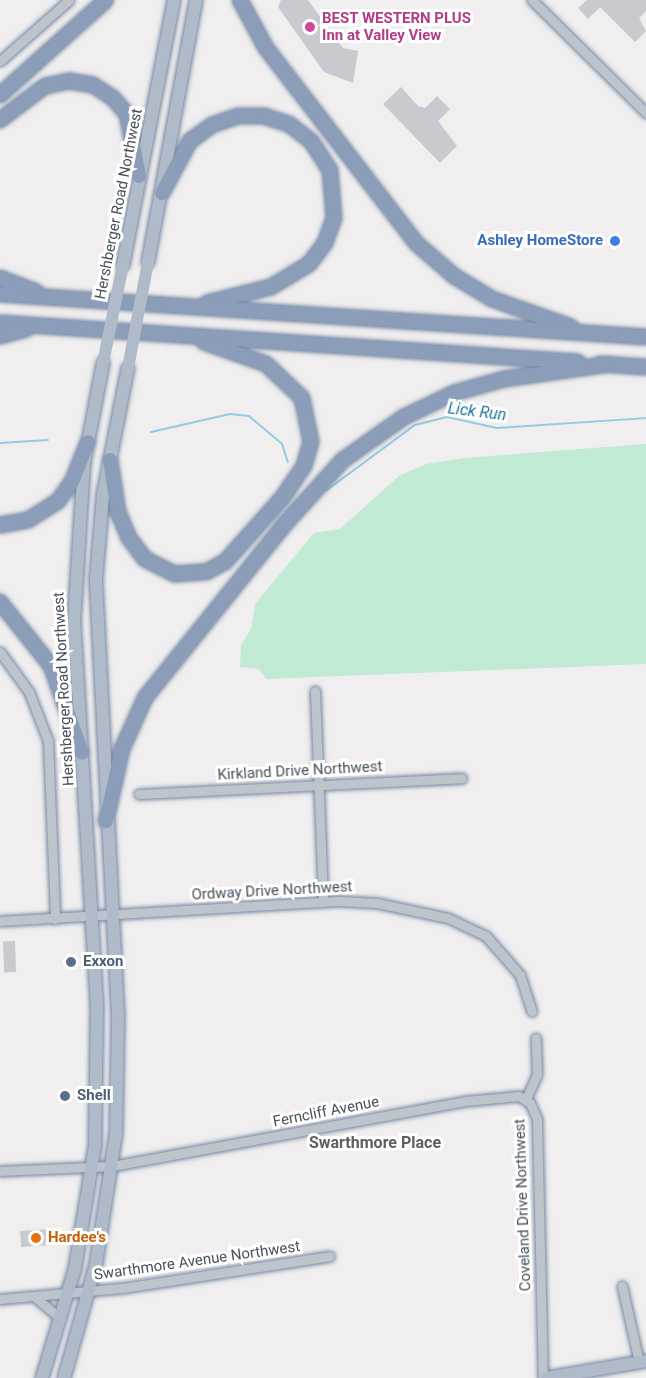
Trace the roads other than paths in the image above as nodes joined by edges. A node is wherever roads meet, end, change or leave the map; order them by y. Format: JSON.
{"nodes":[{"id":1,"x":69,"y":0,"type":"edge"},
{"id":2,"x":106,"y":0,"type":"edge"},
{"id":3,"x":174,"y":0,"type":"edge"},
{"id":4,"x":196,"y":0,"type":"edge"},
{"id":5,"x":240,"y":0,"type":"edge"},
{"id":6,"x":532,"y":0,"type":"edge"},
{"id":7,"x":0,"y":61,"type":"edge"},
{"id":8,"x":0,"y":95,"type":"edge"},
{"id":9,"x":646,"y":113,"type":"edge"},
{"id":10,"x":0,"y":120,"type":"edge"},
{"id":11,"x":139,"y":176,"type":"junction"},
{"id":12,"x":162,"y":193,"type":"junction"},
{"id":13,"x":0,"y":278,"type":"edge"},
{"id":14,"x":0,"y":294,"type":"edge"},
{"id":15,"x":49,"y":297,"type":"junction"},
{"id":16,"x":195,"y":307,"type":"junction"},
{"id":17,"x":0,"y":323,"type":"edge"},
{"id":18,"x":39,"y":326,"type":"junction"},
{"id":19,"x":593,"y":334,"type":"junction"},
{"id":20,"x":0,"y":336,"type":"edge"},
{"id":21,"x":188,"y":336,"type":"junction"},
{"id":22,"x":646,"y":337,"type":"edge"},
{"id":23,"x":609,"y":364,"type":"junction"},
{"id":24,"x":646,"y":367,"type":"edge"},
{"id":25,"x":88,"y":442,"type":"junction"},
{"id":26,"x":110,"y":460,"type":"junction"},
{"id":27,"x":0,"y":525,"type":"edge"},
{"id":28,"x":0,"y":602,"type":"edge"},
{"id":29,"x":0,"y":652,"type":"edge"},
{"id":30,"x":315,"y":691,"type":"dead end"},
{"id":31,"x":82,"y":753,"type":"junction"},
{"id":32,"x":462,"y":778,"type":"dead end"},
{"id":33,"x":320,"y":784,"type":"junction"},
{"id":34,"x":139,"y":794,"type":"dead end"},
{"id":35,"x":106,"y":821,"type":"junction"},
{"id":36,"x":323,"y":902,"type":"junction"},
{"id":37,"x":112,"y":915,"type":"junction"},
{"id":38,"x":93,"y":916,"type":"junction"},
{"id":39,"x":55,"y":918,"type":"junction"},
{"id":40,"x":0,"y":921,"type":"edge"},
{"id":41,"x":532,"y":1011,"type":"dead end"},
{"id":42,"x":536,"y":1038,"type":"dead end"},
{"id":43,"x":526,"y":1100,"type":"junction"},
{"id":44,"x":112,"y":1166,"type":"junction"},
{"id":45,"x":92,"y":1169,"type":"junction"},
{"id":46,"x":0,"y":1171,"type":"edge"},
{"id":47,"x":330,"y":1256,"type":"dead end"},
{"id":48,"x":622,"y":1286,"type":"dead end"},
{"id":49,"x":90,"y":1291,"type":"junction"},
{"id":50,"x":69,"y":1293,"type":"junction"},
{"id":51,"x":35,"y":1297,"type":"junction"},
{"id":52,"x":0,"y":1299,"type":"edge"},
{"id":53,"x":61,"y":1319,"type":"junction"},
{"id":54,"x":642,"y":1362,"type":"edge"},
{"id":55,"x":42,"y":1378,"type":"edge"},
{"id":56,"x":64,"y":1378,"type":"edge"},
{"id":57,"x":551,"y":1378,"type":"edge"}],
"edges":[{"from":1,"to":7,"type":"street"},
{"from":2,"to":8,"type":"highway"},
{"from":3,"to":11,"type":"main road","name":"Hershberger Road Northwest"},
{"from":4,"to":12,"type":"main road"},
{"from":5,"to":19,"type":"highway"},
{"from":6,"to":9,"type":"street"},
{"from":10,"to":11,"type":"highway"},
{"from":11,"to":25,"type":"main road","name":"Hershberger Road Northwest","bridge":true},
{"from":12,"to":16,"type":"highway"},
{"from":12,"to":26,"type":"main road","bridge":true},
{"from":13,"to":15,"type":"highway"},
{"from":14,"to":15,"type":"highway"},
{"from":15,"to":16,"type":"highway"},
{"from":16,"to":19,"type":"highway"},
{"from":17,"to":18,"type":"highway"},
{"from":18,"to":20,"type":"highway"},
{"from":18,"to":21,"type":"highway"},
{"from":19,"to":22,"type":"highway"},
{"from":21,"to":23,"type":"highway"},
{"from":21,"to":26,"type":"highway"},
{"from":23,"to":24,"type":"highway"},
{"from":23,"to":35,"type":"highway"},
{"from":25,"to":27,"type":"highway"},
{"from":25,"to":31,"type":"main road","name":"Hershberger Road Northwest"},
{"from":26,"to":35,"type":"main road"},
{"from":28,"to":31,"type":"highway"},
{"from":29,"to":39,"type":"street"},
{"from":30,"to":33,"type":"street"},
{"from":31,"to":38,"type":"main road","name":"Hershberger Road Northwest"},
{"from":32,"to":33,"type":"street","name":"Kirkland Drive Northwest"},
{"from":33,"to":34,"type":"street","name":"Kirkland Drive Northwest"},
{"from":33,"to":36,"type":"street"},
{"from":35,"to":37,"type":"main road"},
{"from":36,"to":37,"type":"street","name":"Ordway Drive Northwest"},
{"from":36,"to":41,"type":"street","name":"Ordway Drive Northwest"},
{"from":37,"to":38,"type":"street","name":"Ordway Drive Northwest"},
{"from":37,"to":44,"type":"main road"},
{"from":38,"to":39,"type":"street","name":"Ordway Drive Northwest"},
{"from":38,"to":45,"type":"main road","name":"Hershberger Road Northwest"},
{"from":39,"to":40,"type":"street","name":"Ordway Drive Northwest"},
{"from":42,"to":43,"type":"street","name":"Coveland Drive Northwest"},
{"from":43,"to":44,"type":"street","name":"Ferncliff Avenue"},
{"from":43,"to":57,"type":"street","name":"Coveland Drive Northwest"},
{"from":44,"to":45,"type":"street","name":"Ferncliff Avenue"},
{"from":44,"to":49,"type":"main road"},
{"from":45,"to":46,"type":"street","name":"Ferncliff Avenue"},
{"from":45,"to":50,"type":"main road","name":"Hershberger Road Northwest"},
{"from":47,"to":49,"type":"street","name":"Swarthmore Avenue Northwest"},
{"from":48,"to":54,"type":"street"},
{"from":49,"to":50,"type":"street","name":"Swarthmore Avenue Northwest"},
{"from":49,"to":56,"type":"main road"},
{"from":50,"to":51,"type":"street","name":"Swarthmore Avenue Northwest"},
{"from":50,"to":53,"type":"main road","name":"Hershberger Road Northwest"},
{"from":51,"to":52,"type":"street","name":"Swarthmore Avenue Northwest"},
{"from":51,"to":53,"type":"street"},
{"from":53,"to":55,"type":"main road","name":"Hershberger Road Northwest"},
{"from":54,"to":57,"type":"main road"}]}
